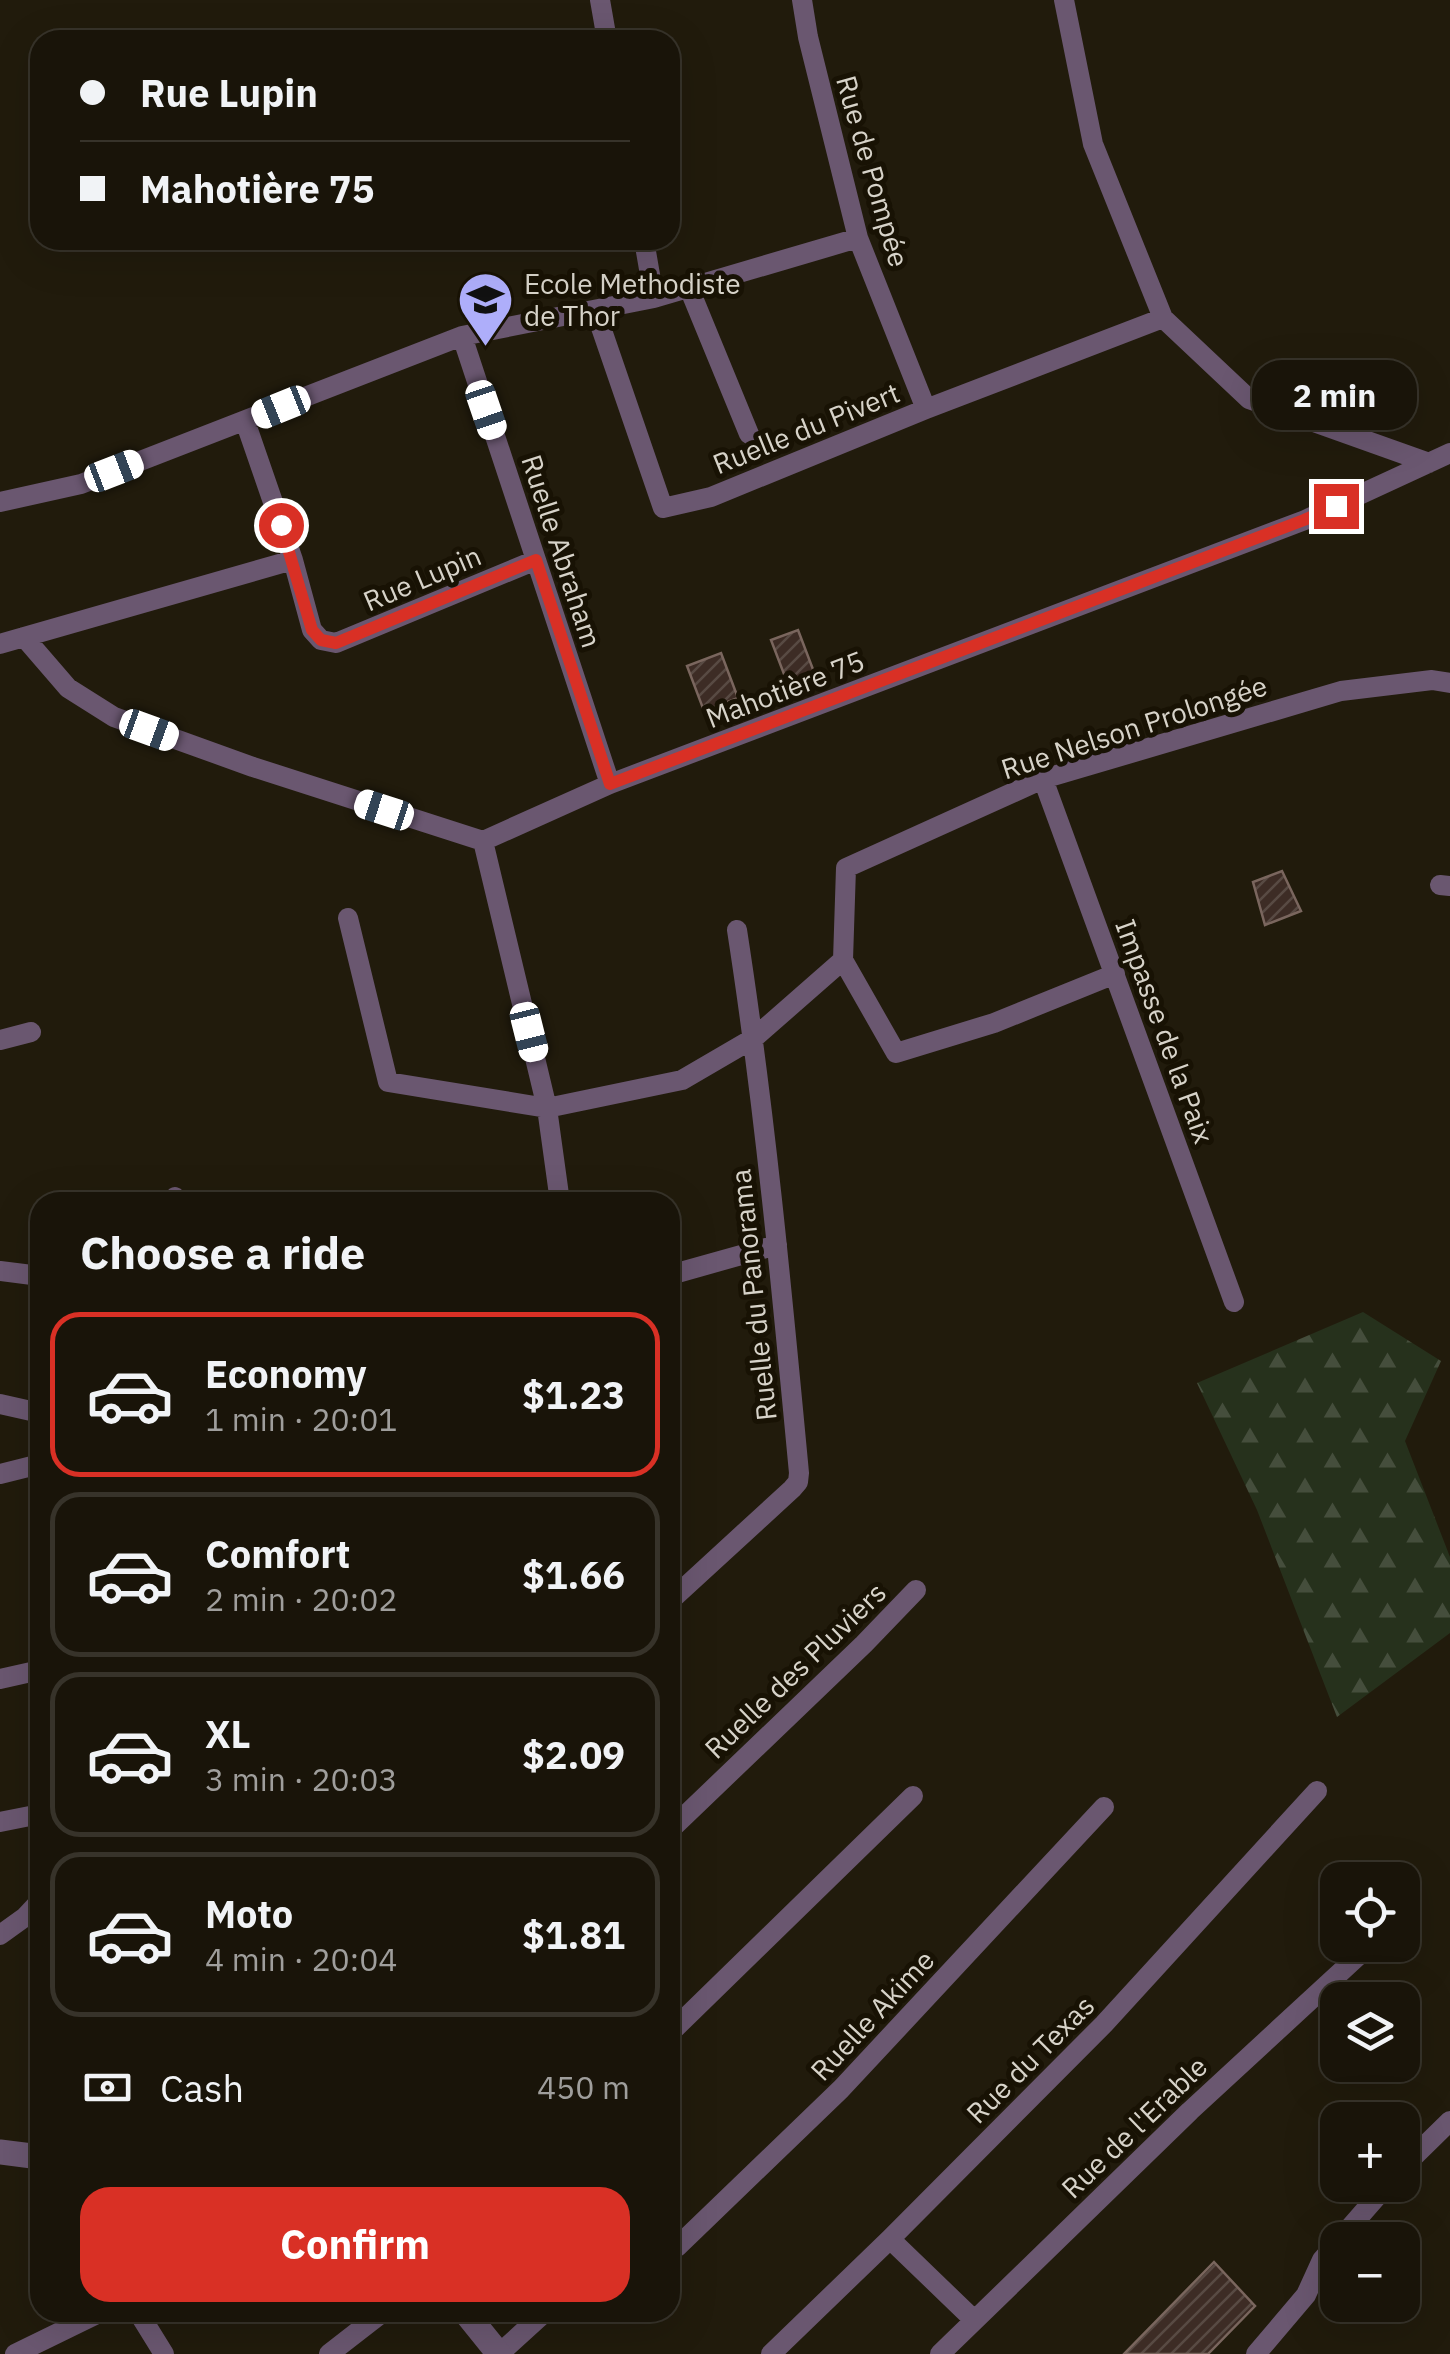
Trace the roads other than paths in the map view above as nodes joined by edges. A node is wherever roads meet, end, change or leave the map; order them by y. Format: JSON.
{"nodes":[{"id":1,"x":600,"y":0,"type":"edge"},
{"id":2,"x":802,"y":0,"type":"edge"},
{"id":3,"x":1064,"y":0,"type":"edge"},
{"id":4,"x":605,"y":30,"type":"edge"},
{"id":5,"x":858,"y":238,"type":"junction"},
{"id":6,"x":646,"y":250,"type":"edge"},
{"id":7,"x":689,"y":288,"type":"junction"},
{"id":8,"x":654,"y":298,"type":"junction"},
{"id":9,"x":595,"y":310,"type":"junction"},
{"id":10,"x":1162,"y":318,"type":"junction"},
{"id":11,"x":462,"y":336,"type":"junction"},
{"id":12,"x":926,"y":409,"type":"junction"},
{"id":13,"x":245,"y":421,"type":"junction"},
{"id":14,"x":749,"y":434,"type":"dead end"},
{"id":15,"x":1443,"y":458,"type":"edge"},
{"id":16,"x":0,"y":502,"type":"edge"},
{"id":17,"x":293,"y":560,"type":"junction"},
{"id":18,"x":536,"y":560,"type":"junction"},
{"id":19,"x":24,"y":637,"type":"junction"},
{"id":20,"x":0,"y":644,"type":"edge"},
{"id":21,"x":1450,"y":682,"type":"edge"},
{"id":22,"x":1043,"y":779,"type":"junction"},
{"id":23,"x":610,"y":784,"type":"junction"},
{"id":24,"x":483,"y":842,"type":"junction"},
{"id":25,"x":348,"y":918,"type":"dead end"},
{"id":26,"x":737,"y":930,"type":"dead end"},
{"id":27,"x":843,"y":960,"type":"junction"},
{"id":28,"x":1115,"y":974,"type":"junction"},
{"id":29,"x":30,"y":1032,"type":"dead end"},
{"id":30,"x":754,"y":1038,"type":"junction"},
{"id":31,"x":0,"y":1040,"type":"edge"},
{"id":32,"x":547,"y":1108,"type":"junction"},
{"id":33,"x":559,"y":1192,"type":"edge"},
{"id":34,"x":777,"y":1244,"type":"junction"},
{"id":35,"x":0,"y":1270,"type":"edge"},
{"id":36,"x":680,"y":1271,"type":"edge"},
{"id":37,"x":30,"y":1274,"type":"edge"},
{"id":38,"x":1234,"y":1302,"type":"dead end"},
{"id":39,"x":0,"y":1404,"type":"edge"},
{"id":40,"x":30,"y":1411,"type":"edge"},
{"id":41,"x":30,"y":1466,"type":"edge"},
{"id":42,"x":0,"y":1474,"type":"edge"},
{"id":43,"x":916,"y":1590,"type":"dead end"},
{"id":44,"x":680,"y":1592,"type":"edge"},
{"id":45,"x":30,"y":1672,"type":"edge"},
{"id":46,"x":0,"y":1679,"type":"edge"},
{"id":47,"x":1317,"y":1791,"type":"dead end"},
{"id":48,"x":913,"y":1796,"type":"dead end"},
{"id":49,"x":1104,"y":1807,"type":"dead end"},
{"id":50,"x":30,"y":1816,"type":"edge"},
{"id":51,"x":680,"y":1820,"type":"edge"},
{"id":52,"x":0,"y":1822,"type":"edge"},
{"id":53,"x":30,"y":1912,"type":"edge"},
{"id":54,"x":0,"y":1936,"type":"edge"},
{"id":55,"x":1352,"y":1962,"type":"edge"},
{"id":56,"x":680,"y":2023,"type":"edge"},
{"id":57,"x":1450,"y":2120,"type":"edge"},
{"id":58,"x":1420,"y":2150,"type":"edge"},
{"id":59,"x":0,"y":2152,"type":"edge"},
{"id":60,"x":30,"y":2156,"type":"edge"},
{"id":61,"x":1372,"y":2202,"type":"edge"},
{"id":62,"x":1355,"y":2222,"type":"edge"},
{"id":63,"x":890,"y":2238,"type":"junction"},
{"id":64,"x":680,"y":2245,"type":"edge"},
{"id":65,"x":1320,"y":2264,"type":"edge"},
{"id":66,"x":974,"y":2320,"type":"junction"},
{"id":67,"x":81,"y":2322,"type":"edge"},
{"id":68,"x":144,"y":2322,"type":"edge"},
{"id":69,"x":370,"y":2322,"type":"edge"},
{"id":70,"x":474,"y":2322,"type":"edge"},
{"id":71,"x":533,"y":2322,"type":"edge"},
{"id":72,"x":15,"y":2354,"type":"edge"},
{"id":73,"x":164,"y":2354,"type":"edge"},
{"id":74,"x":328,"y":2354,"type":"edge"},
{"id":75,"x":499,"y":2354,"type":"edge"},
{"id":76,"x":770,"y":2354,"type":"edge"},
{"id":77,"x":940,"y":2354,"type":"edge"},
{"id":78,"x":1256,"y":2354,"type":"edge"}],
"edges":[{"from":1,"to":4,"type":"street"},
{"from":2,"to":5,"type":"street","name":"Rue de Pompée"},
{"from":3,"to":10,"type":"street"},
{"from":5,"to":7,"type":"street"},
{"from":5,"to":12,"type":"street","name":"Rue de Pompée"},
{"from":6,"to":8,"type":"street"},
{"from":7,"to":8,"type":"street"},
{"from":7,"to":14,"type":"street"},
{"from":8,"to":9,"type":"street"},
{"from":9,"to":11,"type":"street"},
{"from":9,"to":12,"type":"street","name":"Ruelle du Pivert"},
{"from":10,"to":12,"type":"street","name":"Ruelle du Pivert"},
{"from":10,"to":15,"type":"street"},
{"from":11,"to":13,"type":"street"},
{"from":11,"to":18,"type":"street","name":"Ruelle Abraham"},
{"from":13,"to":16,"type":"street"},
{"from":13,"to":17,"type":"street","name":"Rue Lupin"},
{"from":15,"to":23,"type":"street","name":"Mahotière 75"},
{"from":17,"to":18,"type":"street","name":"Rue Lupin"},
{"from":17,"to":19,"type":"street"},
{"from":18,"to":23,"type":"street","name":"Ruelle Abraham"},
{"from":19,"to":20,"type":"street"},
{"from":19,"to":24,"type":"street"},
{"from":21,"to":22,"type":"street","name":"Rue Nelson Prolongée"},
{"from":22,"to":27,"type":"street","name":"Rue Nelson Prolongée"},
{"from":22,"to":28,"type":"street","name":"Impasse de la Paix"},
{"from":23,"to":24,"type":"street","name":"Mahotière 75"},
{"from":24,"to":32,"type":"street"},
{"from":25,"to":32,"type":"street"},
{"from":26,"to":30,"type":"street","name":"Ruelle du Panorama"},
{"from":27,"to":28,"type":"street"},
{"from":27,"to":30,"type":"street"},
{"from":28,"to":38,"type":"street","name":"Impasse de la Paix"},
{"from":29,"to":31,"type":"street"},
{"from":30,"to":32,"type":"street"},
{"from":30,"to":34,"type":"street","name":"Ruelle du Panorama"},
{"from":32,"to":33,"type":"street"},
{"from":34,"to":36,"type":"street"},
{"from":34,"to":44,"type":"street","name":"Ruelle du Panorama"},
{"from":35,"to":37,"type":"street"},
{"from":39,"to":40,"type":"street"},
{"from":41,"to":42,"type":"street"},
{"from":43,"to":51,"type":"street","name":"Ruelle des Pluviers"},
{"from":45,"to":46,"type":"street"},
{"from":47,"to":63,"type":"street","name":"Rue du Texas"},
{"from":48,"to":56,"type":"street"},
{"from":49,"to":64,"type":"street","name":"Ruelle Akime"},
{"from":50,"to":52,"type":"street"},
{"from":53,"to":54,"type":"street"},
{"from":55,"to":66,"type":"street","name":"Rue de l'Erable"},
{"from":57,"to":58,"type":"street"},
{"from":59,"to":60,"type":"street"},
{"from":61,"to":62,"type":"street"},
{"from":63,"to":66,"type":"street"},
{"from":63,"to":76,"type":"street","name":"Rue du Texas"},
{"from":65,"to":78,"type":"street"},
{"from":66,"to":77,"type":"street","name":"Rue de l'Erable"},
{"from":67,"to":72,"type":"street"},
{"from":68,"to":73,"type":"street"},
{"from":69,"to":74,"type":"street"},
{"from":70,"to":75,"type":"street"},
{"from":71,"to":75,"type":"street"}]}
